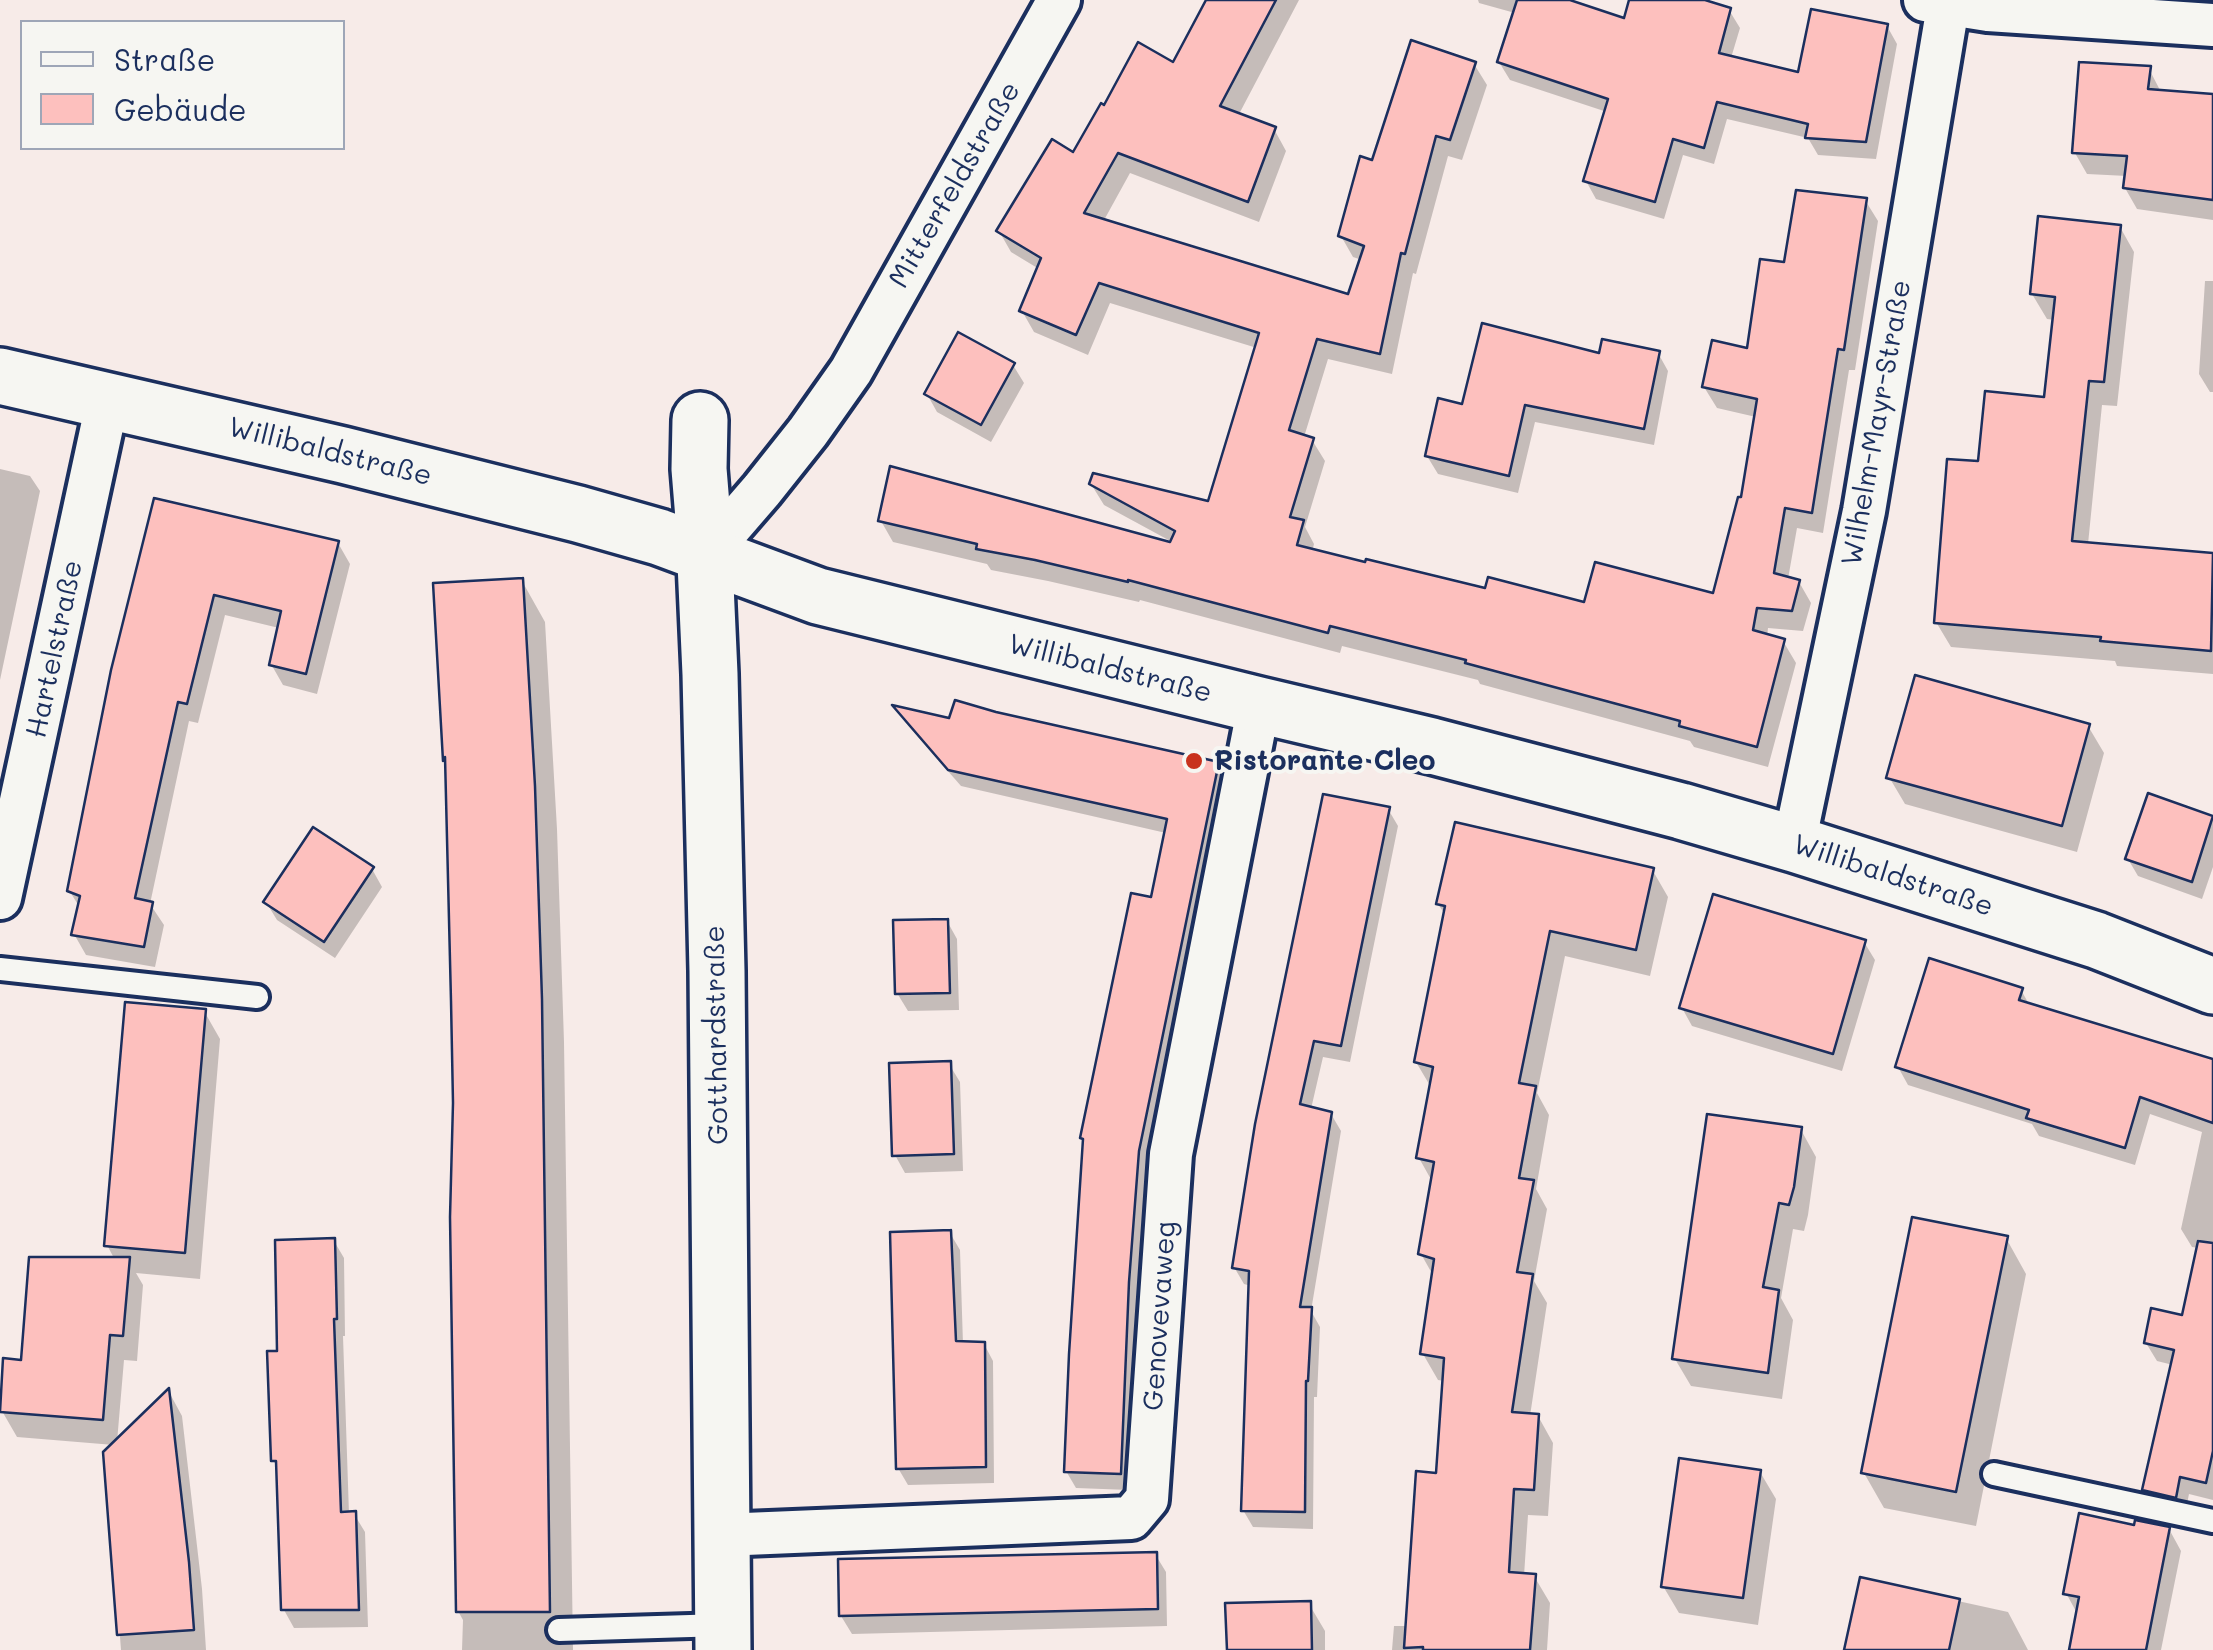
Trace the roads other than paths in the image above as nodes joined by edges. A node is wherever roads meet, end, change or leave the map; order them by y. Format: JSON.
{"nodes":[{"id":1,"x":1059,"y":0,"type":"edge"},
{"id":2,"x":1940,"y":1,"type":"edge"},
{"id":3,"x":2213,"y":25,"type":"edge"},
{"id":4,"x":0,"y":376,"type":"edge"},
{"id":5,"x":108,"y":399,"type":"junction"},
{"id":6,"x":700,"y":420,"type":"dead end"},
{"id":7,"x":705,"y":556,"type":"junction"},
{"id":8,"x":1259,"y":706,"type":"junction"},
{"id":9,"x":1794,"y":844,"type":"junction"},
{"id":10,"x":0,"y":898,"type":"edge"},
{"id":11,"x":0,"y":969,"type":"edge"},
{"id":12,"x":2213,"y":986,"type":"edge"},
{"id":13,"x":257,"y":998,"type":"dead end"},
{"id":14,"x":1994,"y":1474,"type":"dead end"},
{"id":15,"x":2213,"y":1521,"type":"edge"},
{"id":16,"x":721,"y":1536,"type":"junction"},
{"id":17,"x":560,"y":1630,"type":"dead end"},
{"id":18,"x":723,"y":1637,"type":"edge"}],
"edges":[{"from":1,"to":7,"type":"street","name":"Mitterfeldstraße"},
{"from":2,"to":3,"type":"street"},
{"from":2,"to":9,"type":"street","name":"Wilhelm-Mayr-Straße"},
{"from":4,"to":5,"type":"street","name":"Willibaldstraße"},
{"from":5,"to":7,"type":"street","name":"Willibaldstraße"},
{"from":5,"to":10,"type":"street","name":"Hartelstraße"},
{"from":6,"to":7,"type":"street","name":"Gotthardstraße"},
{"from":7,"to":8,"type":"street","name":"Willibaldstraße"},
{"from":7,"to":16,"type":"street","name":"Gotthardstraße"},
{"from":8,"to":9,"type":"street","name":"Willibaldstraße"},
{"from":8,"to":16,"type":"street","name":"Genovevaweg"},
{"from":9,"to":12,"type":"street","name":"Willibaldstraße"},
{"from":11,"to":13,"type":"lane"},
{"from":14,"to":15,"type":"lane"},
{"from":16,"to":18,"type":"street","name":"Gotthardstraße"},
{"from":17,"to":18,"type":"lane"}]}
